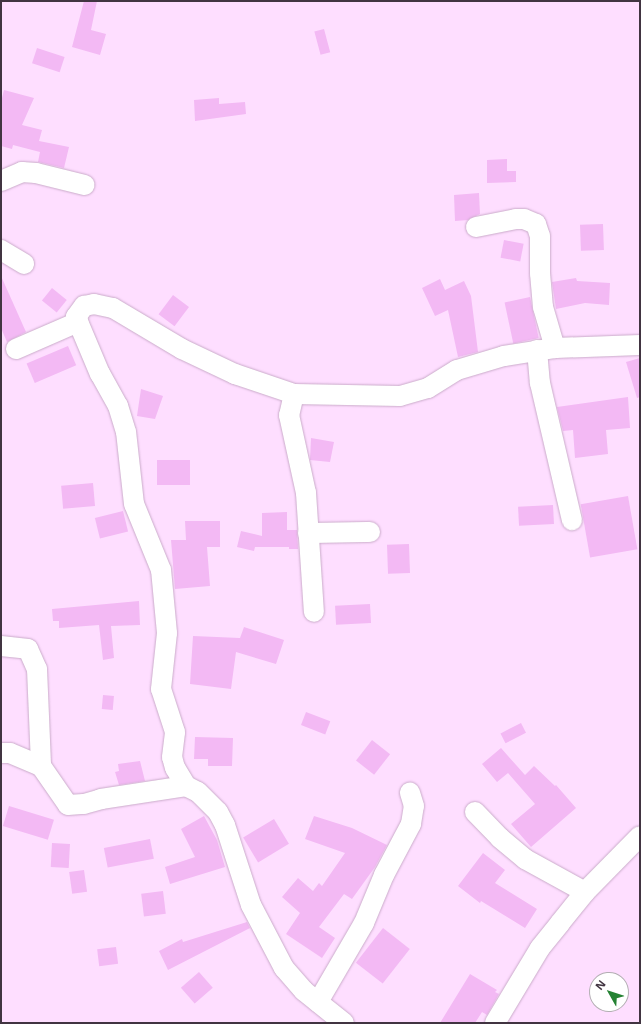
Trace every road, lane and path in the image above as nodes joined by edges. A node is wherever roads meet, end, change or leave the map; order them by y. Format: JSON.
{"nodes":[{"id":1,"x":1,"y":182,"type":"edge"},
{"id":2,"x":85,"y":185,"type":"dead end"},
{"id":3,"x":476,"y":227,"type":"dead end"},
{"id":4,"x":1,"y":250,"type":"edge"},
{"id":5,"x":24,"y":264,"type":"dead end"},
{"id":6,"x":78,"y":322,"type":"junction"},
{"id":7,"x":640,"y":345,"type":"edge"},
{"id":8,"x":16,"y":349,"type":"dead end"},
{"id":9,"x":546,"y":349,"type":"junction"},
{"id":10,"x":294,"y":394,"type":"junction"},
{"id":11,"x":572,"y":520,"type":"dead end"},
{"id":12,"x":370,"y":532,"type":"dead end"},
{"id":13,"x":308,"y":533,"type":"junction"},
{"id":14,"x":314,"y":612,"type":"dead end"},
{"id":15,"x":1,"y":646,"type":"edge"},
{"id":16,"x":1,"y":753,"type":"edge"},
{"id":17,"x":41,"y":766,"type":"junction"},
{"id":18,"x":186,"y":786,"type":"junction"},
{"id":19,"x":410,"y":793,"type":"dead end"},
{"id":20,"x":474,"y":812,"type":"dead end"},
{"id":21,"x":640,"y":836,"type":"edge"},
{"id":22,"x":585,"y":892,"type":"junction"},
{"id":23,"x":318,"y":1002,"type":"junction"},
{"id":24,"x":344,"y":1023,"type":"edge"},
{"id":25,"x":495,"y":1023,"type":"edge"}],
"edges":[{"from":1,"to":2,"type":"street"},
{"from":3,"to":9,"type":"street"},
{"from":4,"to":5,"type":"street"},
{"from":6,"to":8,"type":"street"},
{"from":6,"to":10,"type":"street"},
{"from":6,"to":18,"type":"street"},
{"from":7,"to":9,"type":"street"},
{"from":9,"to":10,"type":"street"},
{"from":9,"to":11,"type":"street"},
{"from":10,"to":13,"type":"street"},
{"from":12,"to":13,"type":"street"},
{"from":13,"to":14,"type":"street"},
{"from":15,"to":17,"type":"street"},
{"from":16,"to":17,"type":"street"},
{"from":17,"to":18,"type":"street"},
{"from":18,"to":23,"type":"street"},
{"from":19,"to":23,"type":"street"},
{"from":20,"to":22,"type":"street"},
{"from":21,"to":22,"type":"street"},
{"from":22,"to":25,"type":"street"},
{"from":23,"to":24,"type":"street"}]}
